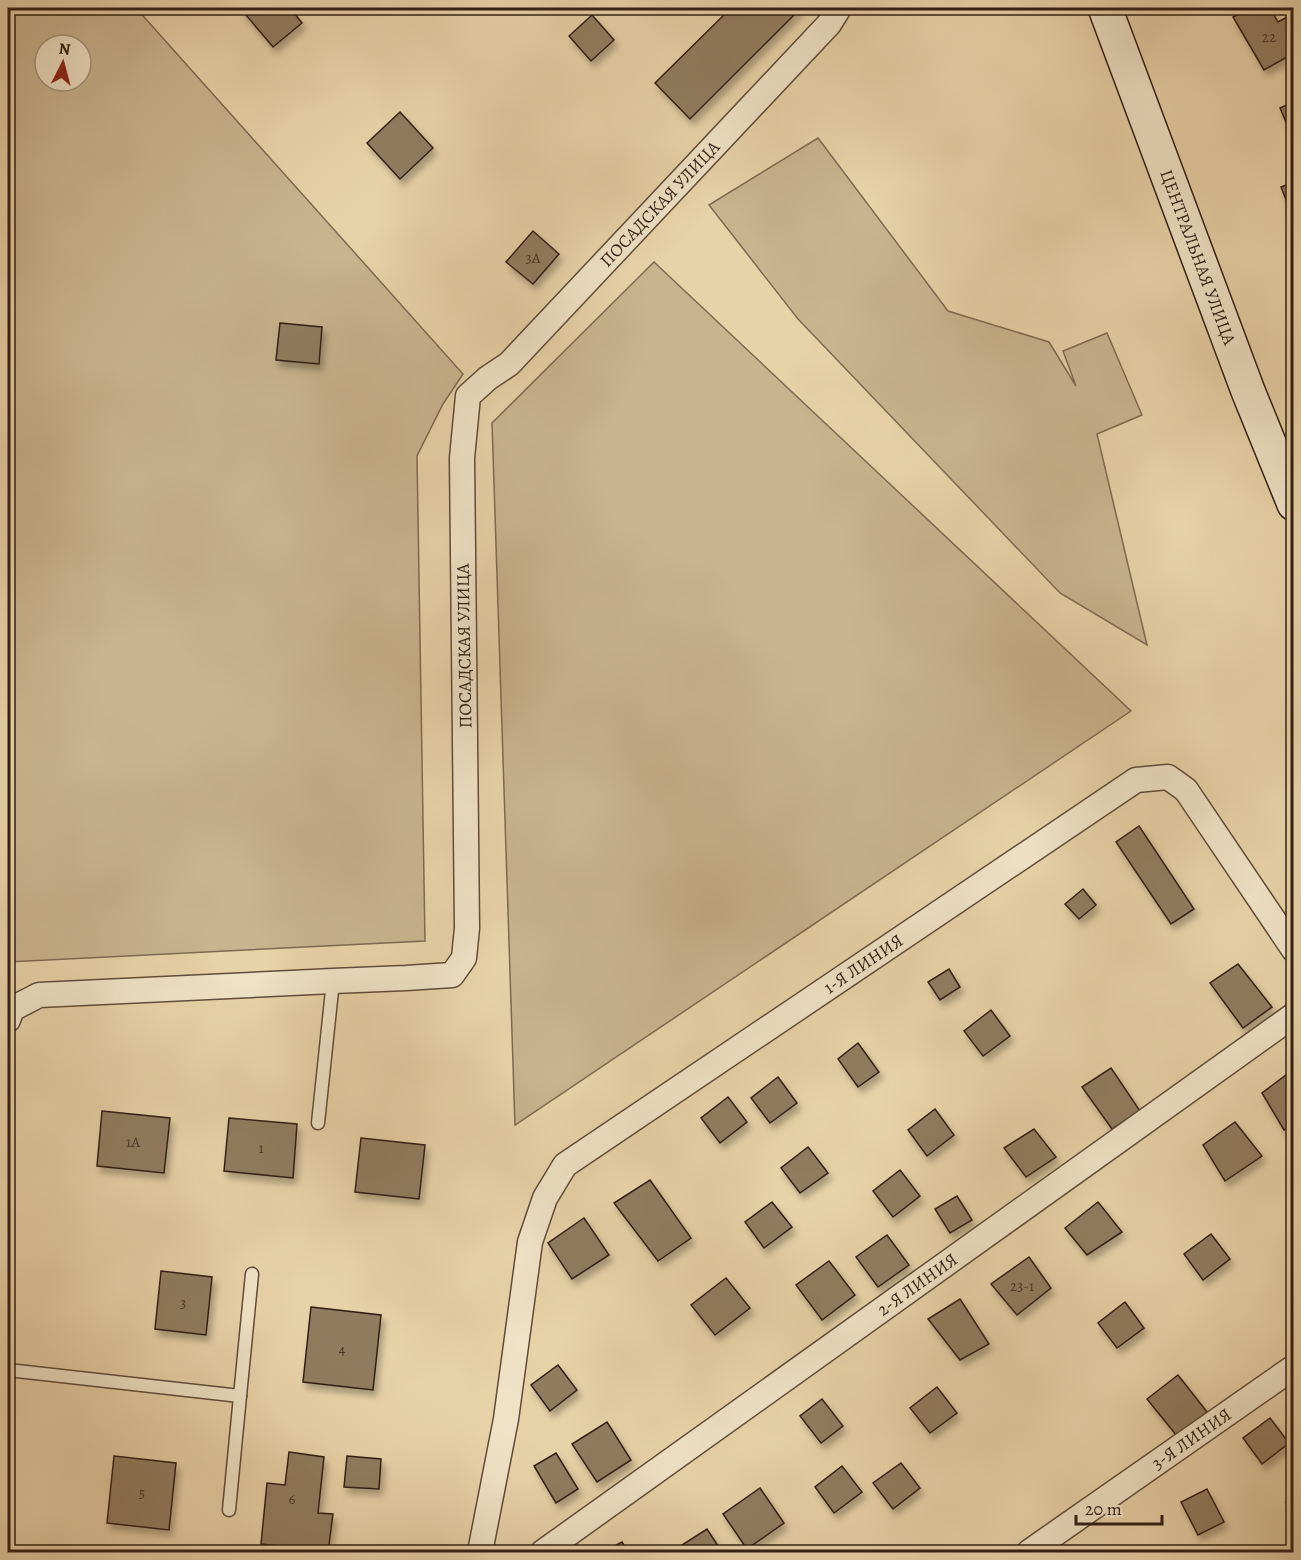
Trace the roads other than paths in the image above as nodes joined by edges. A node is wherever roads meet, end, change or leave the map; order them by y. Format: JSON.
{"nodes":[{"id":1,"x":839,"y":8,"type":"edge"},
{"id":2,"x":1105,"y":8,"type":"edge"},
{"id":3,"x":1293,"y":504,"type":"edge"},
{"id":4,"x":1293,"y":950,"type":"edge"},
{"id":5,"x":333,"y":981,"type":"junction"},
{"id":6,"x":1293,"y":1015,"type":"edge"},
{"id":7,"x":8,"y":1020,"type":"edge"},
{"id":8,"x":318,"y":1123,"type":"dead end"},
{"id":9,"x":252,"y":1274,"type":"dead end"},
{"id":10,"x":1293,"y":1367,"type":"edge"},
{"id":11,"x":8,"y":1370,"type":"edge"},
{"id":12,"x":240,"y":1395,"type":"junction"},
{"id":13,"x":229,"y":1510,"type":"dead end"},
{"id":14,"x":480,"y":1552,"type":"edge"},
{"id":15,"x":543,"y":1552,"type":"edge"},
{"id":16,"x":1029,"y":1552,"type":"edge"}],
"edges":[{"from":1,"to":5,"type":"street","name":"ПОСАДСКАЯ УЛИЦА"},
{"from":2,"to":3,"type":"main road","name":"ЦЕНТРАЛЬНАЯ УЛИЦА"},
{"from":4,"to":14,"type":"street","name":"1-Я ЛИНИЯ"},
{"from":5,"to":7,"type":"street","name":"ПОСАДСКАЯ УЛИЦА"},
{"from":5,"to":8,"type":"lane"},
{"from":6,"to":15,"type":"street","name":"2-Я ЛИНИЯ"},
{"from":9,"to":12,"type":"lane"},
{"from":10,"to":16,"type":"street","name":"3-Я ЛИНИЯ"},
{"from":11,"to":12,"type":"lane"},
{"from":12,"to":13,"type":"lane"}]}
